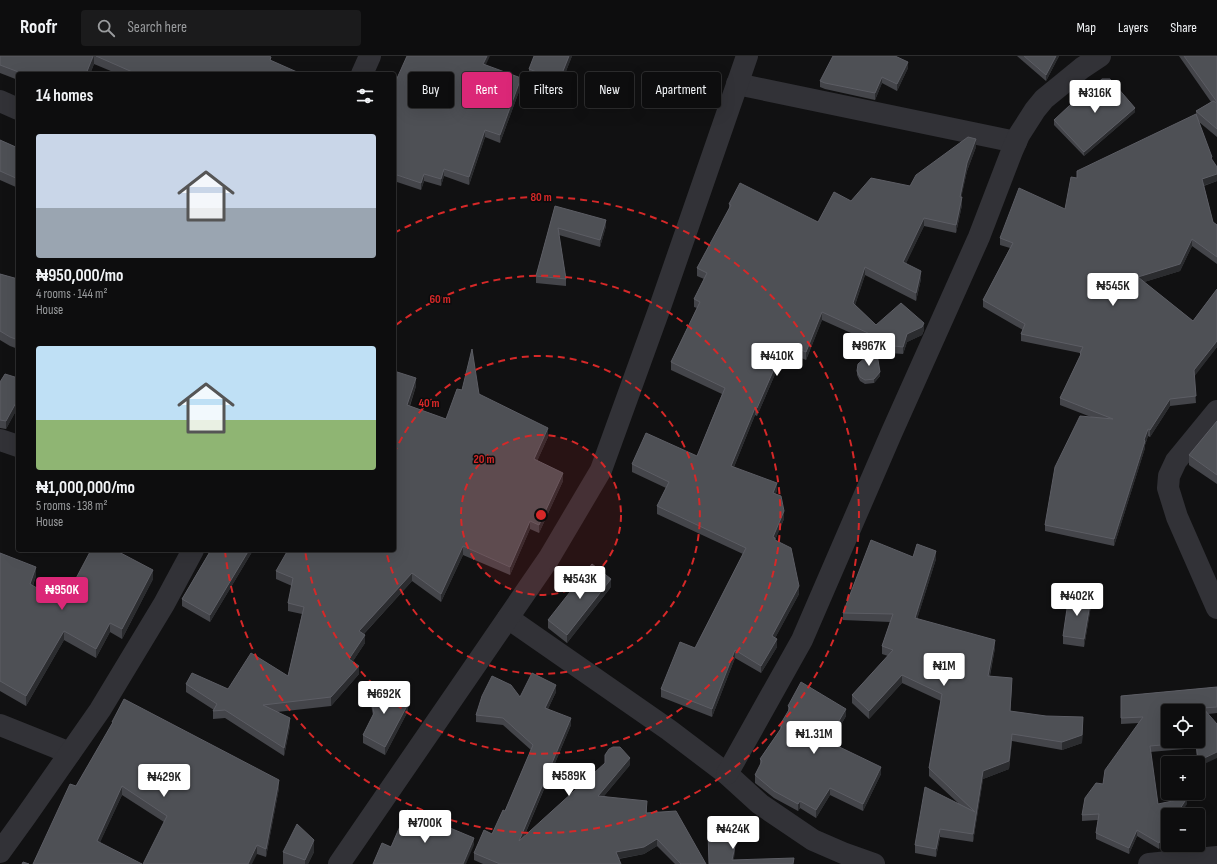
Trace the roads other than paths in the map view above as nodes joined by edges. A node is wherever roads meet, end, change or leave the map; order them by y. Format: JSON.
{"nodes":[{"id":1,"x":370,"y":56,"type":"edge"},
{"id":2,"x":747,"y":56,"type":"edge"},
{"id":3,"x":1100,"y":56,"type":"edge"},
{"id":4,"x":363,"y":72,"type":"edge"},
{"id":5,"x":737,"y":84,"type":"junction"},
{"id":6,"x":0,"y":102,"type":"edge"},
{"id":7,"x":16,"y":108,"type":"edge"},
{"id":8,"x":1016,"y":142,"type":"junction"},
{"id":9,"x":1217,"y":412,"type":"edge"},
{"id":10,"x":0,"y":440,"type":"edge"},
{"id":11,"x":16,"y":445,"type":"edge"},
{"id":12,"x":192,"y":552,"type":"edge"},
{"id":13,"x":1217,"y":608,"type":"edge"},
{"id":14,"x":508,"y":618,"type":"junction"},
{"id":15,"x":0,"y":725,"type":"edge"},
{"id":16,"x":70,"y":753,"type":"junction"},
{"id":17,"x":727,"y":774,"type":"junction"},
{"id":18,"x":0,"y":852,"type":"edge"},
{"id":19,"x":1217,"y":857,"type":"edge"},
{"id":20,"x":339,"y":864,"type":"edge"},
{"id":21,"x":874,"y":864,"type":"edge"},
{"id":22,"x":1149,"y":864,"type":"edge"}],
"edges":[{"from":1,"to":4,"type":"street"},
{"from":2,"to":5,"type":"street"},
{"from":3,"to":8,"type":"street"},
{"from":5,"to":8,"type":"street"},
{"from":5,"to":14,"type":"street"},
{"from":6,"to":7,"type":"street"},
{"from":8,"to":17,"type":"street"},
{"from":9,"to":13,"type":"street"},
{"from":10,"to":11,"type":"street"},
{"from":12,"to":16,"type":"street"},
{"from":14,"to":17,"type":"street"},
{"from":14,"to":20,"type":"street"},
{"from":15,"to":16,"type":"street"},
{"from":16,"to":18,"type":"street"},
{"from":17,"to":21,"type":"street"},
{"from":19,"to":22,"type":"street"}]}
